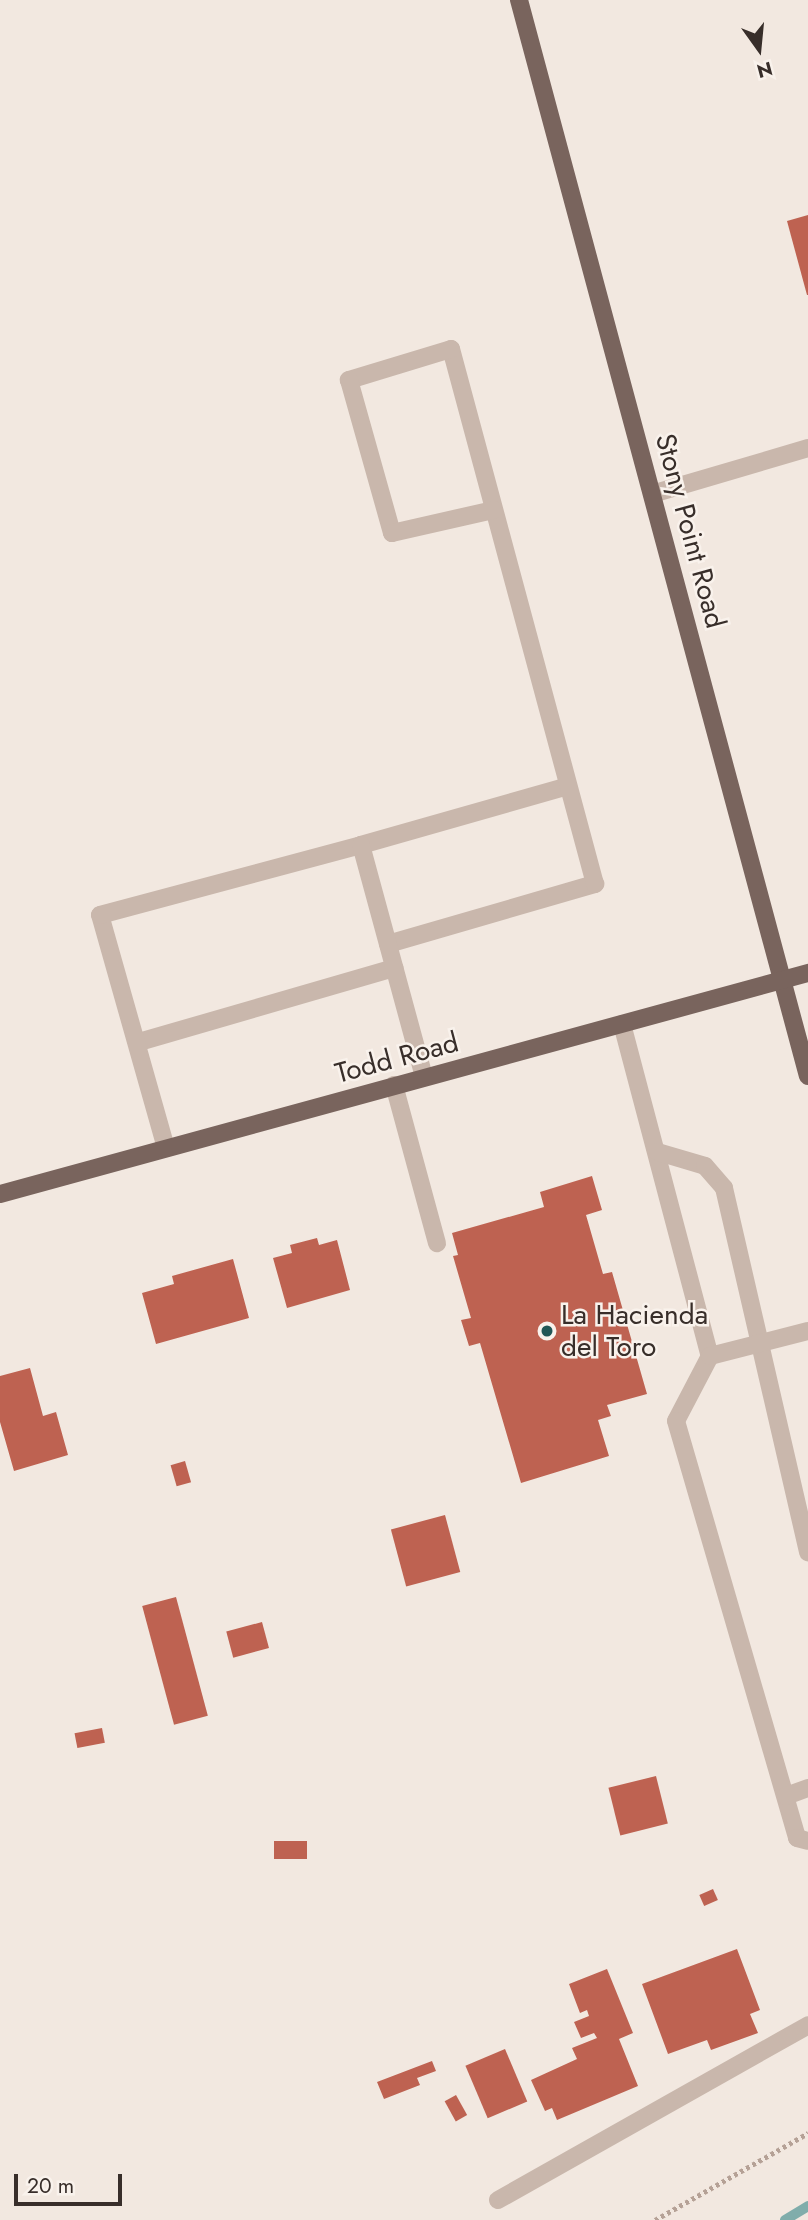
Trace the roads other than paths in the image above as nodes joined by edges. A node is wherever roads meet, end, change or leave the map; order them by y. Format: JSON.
{"nodes":[{"id":1,"x":519,"y":0,"type":"edge"},
{"id":2,"x":808,"y":449,"type":"edge"},
{"id":3,"x":652,"y":494,"type":"junction"},
{"id":4,"x":493,"y":510,"type":"junction"},
{"id":5,"x":568,"y":786,"type":"junction"},
{"id":6,"x":361,"y":845,"type":"junction"},
{"id":7,"x":388,"y":944,"type":"junction"},
{"id":8,"x":394,"y":968,"type":"junction"},
{"id":9,"x":808,"y":973,"type":"edge"},
{"id":10,"x":783,"y":980,"type":"junction"},
{"id":11,"x":622,"y":1024,"type":"junction"},
{"id":12,"x":139,"y":1042,"type":"junction"},
{"id":13,"x":808,"y":1076,"type":"edge"},
{"id":14,"x":424,"y":1077,"type":"junction"},
{"id":15,"x":394,"y":1085,"type":"junction"},
{"id":16,"x":166,"y":1148,"type":"junction"},
{"id":17,"x":658,"y":1152,"type":"junction"},
{"id":18,"x":0,"y":1194,"type":"edge"},
{"id":19,"x":437,"y":1244,"type":"dead end"},
{"id":20,"x":808,"y":1331,"type":"edge"},
{"id":21,"x":758,"y":1345,"type":"junction"},
{"id":22,"x":710,"y":1356,"type":"junction"},
{"id":23,"x":808,"y":1552,"type":"edge"},
{"id":24,"x":808,"y":1788,"type":"edge"},
{"id":25,"x":786,"y":1796,"type":"junction"},
{"id":26,"x":808,"y":1841,"type":"edge"},
{"id":27,"x":808,"y":2025,"type":"edge"},
{"id":28,"x":498,"y":2200,"type":"dead end"}],
"edges":[{"from":1,"to":3,"type":"main road","name":"Stony Point Road"},
{"from":2,"to":3,"type":"lane"},
{"from":3,"to":10,"type":"main road","name":"Stony Point Road"},
{"from":4,"to":4,"type":"lane"},
{"from":4,"to":5,"type":"lane"},
{"from":5,"to":6,"type":"lane"},
{"from":5,"to":7,"type":"lane"},
{"from":6,"to":7,"type":"lane"},
{"from":6,"to":12,"type":"lane"},
{"from":7,"to":8,"type":"lane"},
{"from":8,"to":12,"type":"lane"},
{"from":8,"to":14,"type":"lane"},
{"from":9,"to":10,"type":"main road","name":"Todd Road"},
{"from":10,"to":11,"type":"main road","name":"Todd Road"},
{"from":10,"to":13,"type":"main road","name":"Stony Point Road"},
{"from":11,"to":14,"type":"main road","name":"Todd Road"},
{"from":11,"to":17,"type":"lane"},
{"from":12,"to":16,"type":"lane"},
{"from":14,"to":15,"type":"main road","name":"Todd Road"},
{"from":15,"to":16,"type":"main road","name":"Todd Road"},
{"from":15,"to":19,"type":"lane"},
{"from":16,"to":18,"type":"main road","name":"Todd Road"},
{"from":17,"to":21,"type":"lane"},
{"from":17,"to":22,"type":"lane"},
{"from":20,"to":21,"type":"lane"},
{"from":21,"to":22,"type":"lane"},
{"from":21,"to":23,"type":"lane"},
{"from":22,"to":25,"type":"lane"},
{"from":24,"to":25,"type":"lane"},
{"from":25,"to":26,"type":"lane"},
{"from":27,"to":28,"type":"lane"}]}
